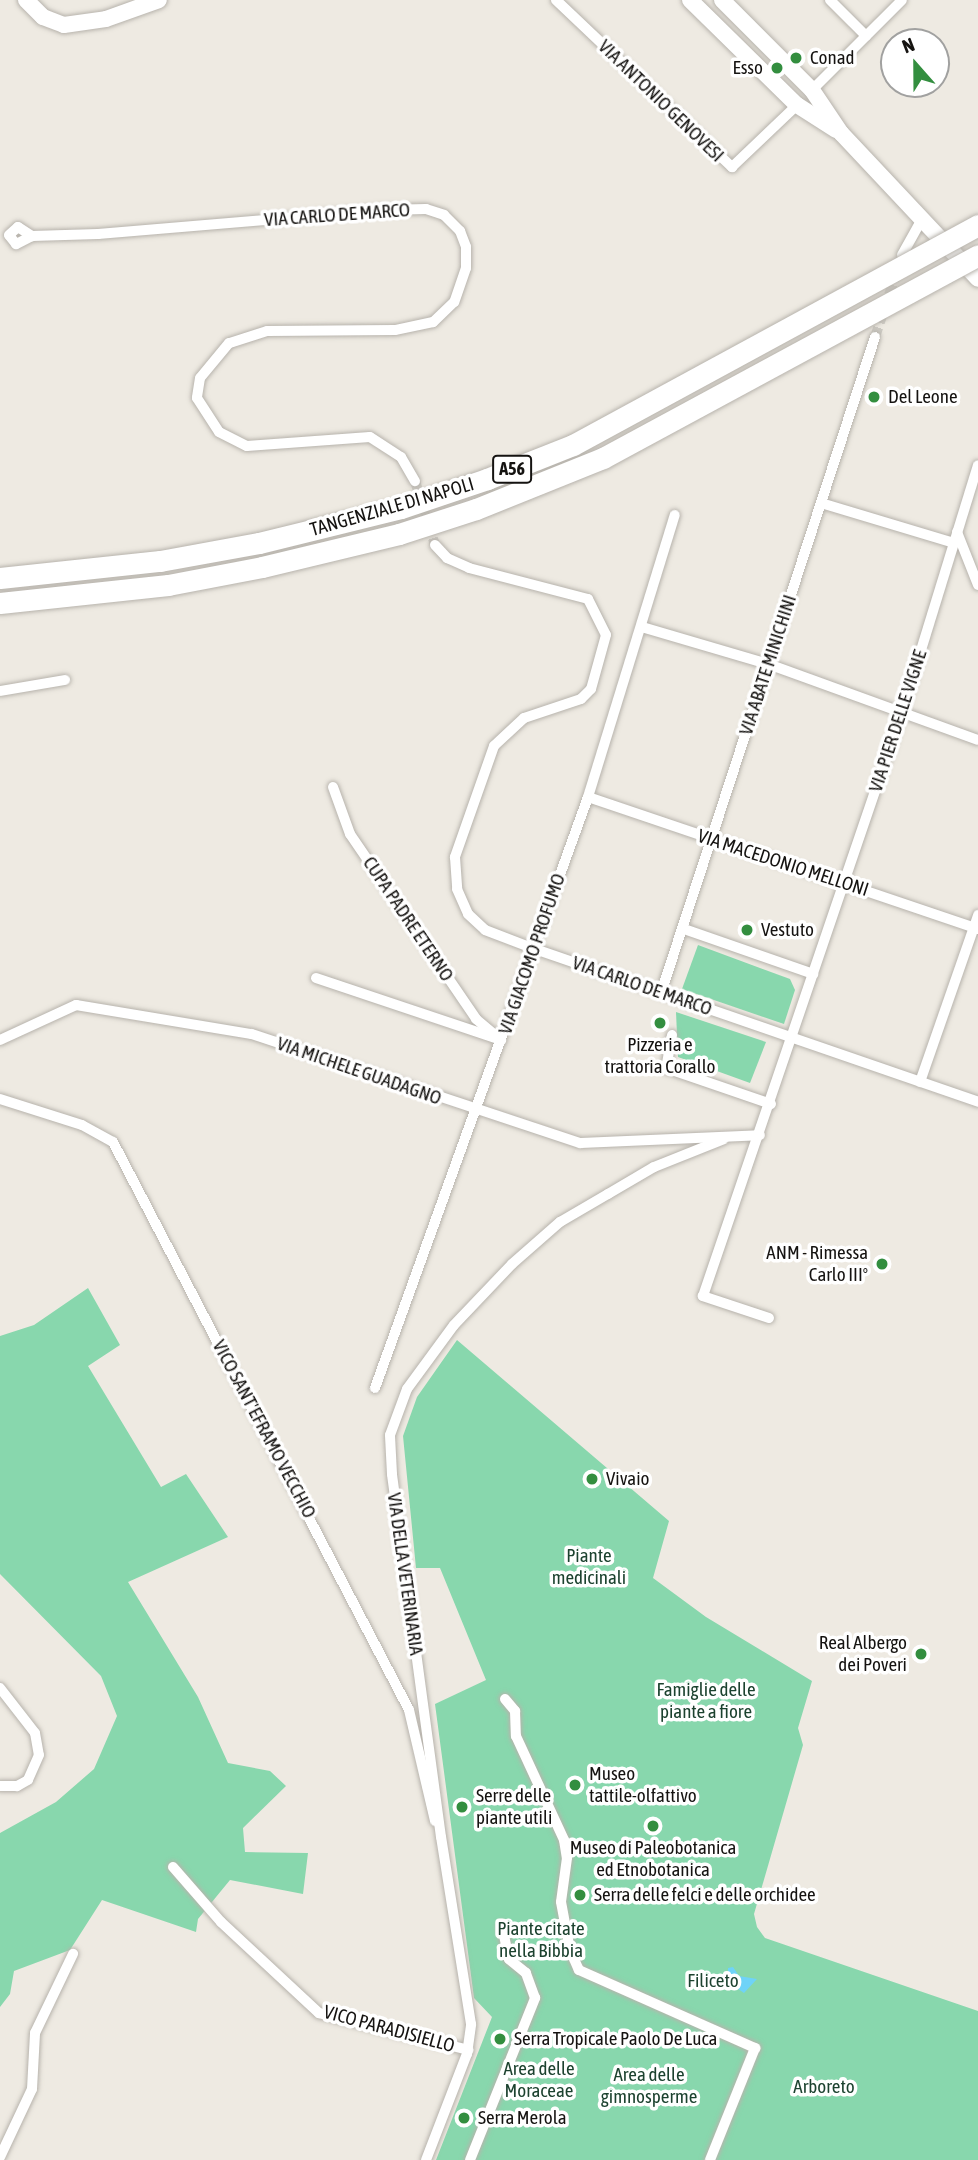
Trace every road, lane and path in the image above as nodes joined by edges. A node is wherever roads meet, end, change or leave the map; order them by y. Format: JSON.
{"nodes":[{"id":1,"x":26,"y":0,"type":"edge"},
{"id":2,"x":159,"y":0,"type":"edge"},
{"id":3,"x":556,"y":0,"type":"edge"},
{"id":4,"x":690,"y":0,"type":"edge"},
{"id":5,"x":722,"y":0,"type":"edge"},
{"id":6,"x":830,"y":0,"type":"edge"},
{"id":7,"x":902,"y":0,"type":"edge"},
{"id":8,"x":866,"y":36,"type":"junction"},
{"id":9,"x":812,"y":90,"type":"junction"},
{"id":10,"x":797,"y":105,"type":"junction"},
{"id":11,"x":841,"y":133,"type":"junction"},
{"id":12,"x":922,"y":219,"type":"junction"},
{"id":13,"x":978,"y":225,"type":"edge"},
{"id":14,"x":5,"y":234,"type":"edge"},
{"id":15,"x":902,"y":255,"type":"dead end"},
{"id":16,"x":978,"y":256,"type":"edge"},
{"id":17,"x":978,"y":279,"type":"edge"},
{"id":18,"x":875,"y":337,"type":"tunnel mouth"},
{"id":19,"x":978,"y":465,"type":"edge"},
{"id":20,"x":415,"y":481,"type":"tunnel mouth"},
{"id":21,"x":821,"y":503,"type":"junction"},
{"id":22,"x":675,"y":515,"type":"dead end"},
{"id":23,"x":955,"y":538,"type":"junction"},
{"id":24,"x":435,"y":545,"type":"tunnel mouth"},
{"id":25,"x":0,"y":579,"type":"edge"},
{"id":26,"x":978,"y":585,"type":"edge"},
{"id":27,"x":0,"y":603,"type":"edge"},
{"id":28,"x":642,"y":627,"type":"junction"},
{"id":29,"x":768,"y":664,"type":"junction"},
{"id":30,"x":65,"y":680,"type":"dead end"},
{"id":31,"x":0,"y":691,"type":"edge"},
{"id":32,"x":902,"y":712,"type":"junction"},
{"id":33,"x":978,"y":740,"type":"edge"},
{"id":34,"x":333,"y":787,"type":"dead end"},
{"id":35,"x":588,"y":797,"type":"junction"},
{"id":36,"x":713,"y":840,"type":"junction"},
{"id":37,"x":843,"y":882,"type":"junction"},
{"id":38,"x":978,"y":915,"type":"edge"},
{"id":39,"x":976,"y":928,"type":"edge"},
{"id":40,"x":684,"y":929,"type":"junction"},
{"id":41,"x":532,"y":948,"type":"junction"},
{"id":42,"x":813,"y":974,"type":"junction"},
{"id":43,"x":316,"y":978,"type":"dead end"},
{"id":44,"x":661,"y":993,"type":"junction"},
{"id":45,"x":672,"y":1035,"type":"dead end"},
{"id":46,"x":791,"y":1037,"type":"junction"},
{"id":47,"x":0,"y":1040,"type":"edge"},
{"id":48,"x":501,"y":1040,"type":"junction"},
{"id":49,"x":920,"y":1082,"type":"junction"},
{"id":50,"x":0,"y":1099,"type":"edge"},
{"id":51,"x":978,"y":1102,"type":"edge"},
{"id":52,"x":771,"y":1104,"type":"junction"},
{"id":53,"x":477,"y":1112,"type":"junction"},
{"id":54,"x":760,"y":1135,"type":"junction"},
{"id":55,"x":724,"y":1139,"type":"junction"},
{"id":56,"x":769,"y":1318,"type":"dead end"},
{"id":57,"x":375,"y":1388,"type":"dead end"},
{"id":58,"x":0,"y":1688,"type":"edge"},
{"id":59,"x":505,"y":1699,"type":"dead end"},
{"id":60,"x":0,"y":1786,"type":"edge"},
{"id":61,"x":441,"y":1837,"type":"junction"},
{"id":62,"x":173,"y":1867,"type":"dead end"},
{"id":63,"x":502,"y":1927,"type":"dead end"},
{"id":64,"x":73,"y":1954,"type":"dead end"},
{"id":65,"x":468,"y":2050,"type":"junction"},
{"id":66,"x":0,"y":2157,"type":"edge"},
{"id":67,"x":426,"y":2160,"type":"edge"},
{"id":68,"x":470,"y":2160,"type":"edge"},
{"id":69,"x":710,"y":2160,"type":"edge"}],
"edges":[{"from":1,"to":2,"type":"street"},
{"from":3,"to":10,"type":"street","name":"VIA ANTONIO GENOVESI"},
{"from":4,"to":10,"type":"street"},
{"from":5,"to":9,"type":"street"},
{"from":6,"to":8,"type":"street"},
{"from":7,"to":8,"type":"street"},
{"from":8,"to":9,"type":"street"},
{"from":9,"to":10,"type":"street"},
{"from":9,"to":11,"type":"street"},
{"from":10,"to":11,"type":"street"},
{"from":11,"to":12,"type":"street"},
{"from":12,"to":15,"type":"street"},
{"from":12,"to":17,"type":"street"},
{"from":13,"to":25,"type":"highway","name":"TANGENZIALE DI NAPOLI","number":"A56","bridge":true},
{"from":14,"to":20,"type":"street","name":"VIA CARLO DE MARCO"},
{"from":16,"to":27,"type":"highway","name":"TANGENZIALE DI NAPOLI","bridge":true},
{"from":18,"to":21,"type":"street","name":"VIA ABATE MINICHINI"},
{"from":19,"to":23,"type":"street","name":"VIA PIER DELLE VIGNE"},
{"from":21,"to":23,"type":"street"},
{"from":21,"to":29,"type":"street","name":"VIA ABATE MINICHINI"},
{"from":22,"to":28,"type":"street","name":"VIA GIACOMO PROFUMO"},
{"from":23,"to":26,"type":"street"},
{"from":23,"to":32,"type":"street","name":"VIA PIER DELLE VIGNE"},
{"from":24,"to":41,"type":"street","name":"VIA CARLO DE MARCO"},
{"from":28,"to":29,"type":"street"},
{"from":28,"to":35,"type":"street","name":"VIA GIACOMO PROFUMO"},
{"from":29,"to":32,"type":"street"},
{"from":29,"to":36,"type":"street","name":"VIA ABATE MINICHINI"},
{"from":30,"to":31,"type":"street"},
{"from":32,"to":33,"type":"street"},
{"from":32,"to":37,"type":"street","name":"VIA PIER DELLE VIGNE"},
{"from":34,"to":48,"type":"street","name":"CUPA PADRE ETERNO"},
{"from":35,"to":36,"type":"street","name":"VIA MACEDONIO MELLONI"},
{"from":35,"to":41,"type":"street","name":"VIA GIACOMO PROFUMO"},
{"from":36,"to":37,"type":"street","name":"VIA MACEDONIO MELLONI"},
{"from":36,"to":40,"type":"street","name":"VIA ABATE MINICHINI"},
{"from":37,"to":39,"type":"street","name":"VIA MACEDONIO MELLONI"},
{"from":37,"to":42,"type":"street","name":"VIA PIER DELLE VIGNE"},
{"from":38,"to":39,"type":"street"},
{"from":39,"to":49,"type":"street"},
{"from":40,"to":42,"type":"street"},
{"from":40,"to":44,"type":"street","name":"VIA ABATE MINICHINI"},
{"from":41,"to":44,"type":"street","name":"VIA CARLO DE MARCO"},
{"from":41,"to":48,"type":"street","name":"VIA GIACOMO PROFUMO"},
{"from":42,"to":46,"type":"street","name":"VIA PIER DELLE VIGNE"},
{"from":43,"to":48,"type":"street"},
{"from":44,"to":46,"type":"street","name":"VIA CARLO DE MARCO"},
{"from":45,"to":52,"type":"street"},
{"from":46,"to":49,"type":"street","name":"VIA CARLO DE MARCO"},
{"from":46,"to":52,"type":"street","name":"VIA PIER DELLE VIGNE"},
{"from":47,"to":53,"type":"street","name":"VIA MICHELE GUADAGNO"},
{"from":48,"to":53,"type":"street","name":"VIA GIACOMO PROFUMO"},
{"from":49,"to":51,"type":"street","name":"VIA CARLO DE MARCO"},
{"from":50,"to":61,"type":"street","name":"VICO SANT'EFRAMO VECCHIO"},
{"from":52,"to":54,"type":"street"},
{"from":53,"to":55,"type":"street","name":"VIA MICHELE GUADAGNO"},
{"from":53,"to":57,"type":"street","name":"VIA GIACOMO PROFUMO"},
{"from":54,"to":55,"type":"street"},
{"from":54,"to":56,"type":"street"},
{"from":55,"to":61,"type":"street","name":"VIA DELLA VETERINARIA"},
{"from":58,"to":60,"type":"street"},
{"from":59,"to":69,"type":"street"},
{"from":61,"to":65,"type":"street","name":"VIA DELLA VETERINARIA"},
{"from":62,"to":65,"type":"street","name":"VICO PARADISIELLO"},
{"from":63,"to":68,"type":"street"},
{"from":64,"to":66,"type":"street"},
{"from":65,"to":67,"type":"street","name":"VIA DELLA VETERINARIA"}]}
